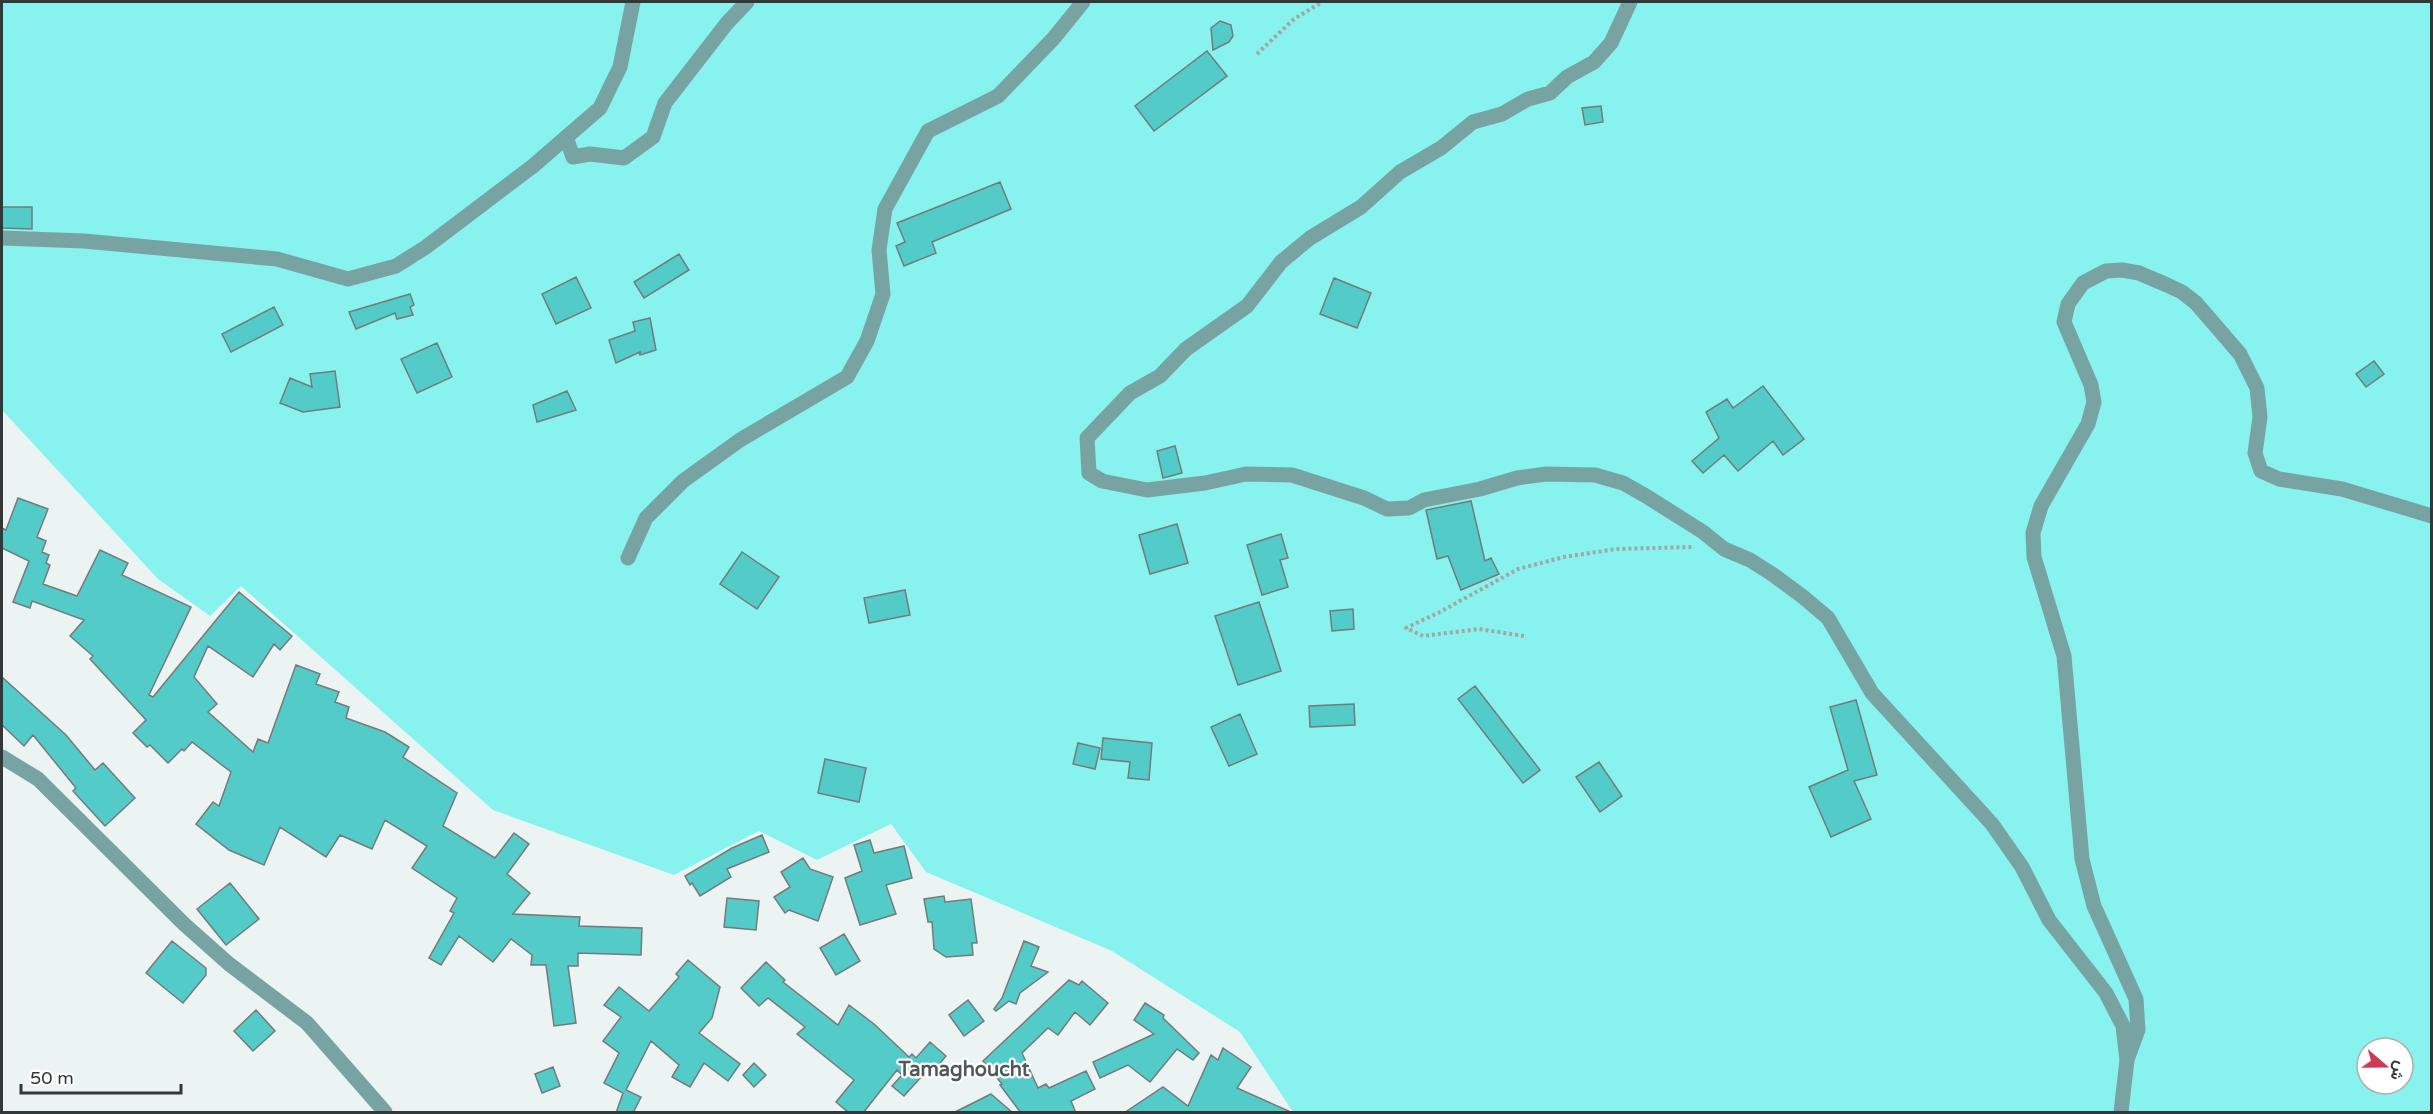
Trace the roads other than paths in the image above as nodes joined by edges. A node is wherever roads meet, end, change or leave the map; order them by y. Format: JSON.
{"nodes":[{"id":1,"x":633,"y":2,"type":"edge"},
{"id":2,"x":747,"y":2,"type":"edge"},
{"id":3,"x":1083,"y":2,"type":"edge"},
{"id":4,"x":1630,"y":2,"type":"edge"},
{"id":5,"x":566,"y":137,"type":"junction"},
{"id":6,"x":2,"y":238,"type":"edge"},
{"id":7,"x":2432,"y":516,"type":"edge"},
{"id":8,"x":628,"y":558,"type":"dead end"},
{"id":9,"x":2,"y":757,"type":"edge"},
{"id":10,"x":2127,"y":1060,"type":"junction"},
{"id":11,"x":385,"y":1113,"type":"edge"},
{"id":12,"x":2121,"y":1113,"type":"edge"}],
"edges":[{"from":1,"to":5,"type":"street"},
{"from":2,"to":5,"type":"street"},
{"from":3,"to":8,"type":"street"},
{"from":4,"to":10,"type":"street"},
{"from":5,"to":6,"type":"street"},
{"from":7,"to":10,"type":"street"},
{"from":9,"to":11,"type":"street"},
{"from":10,"to":12,"type":"street"}]}
